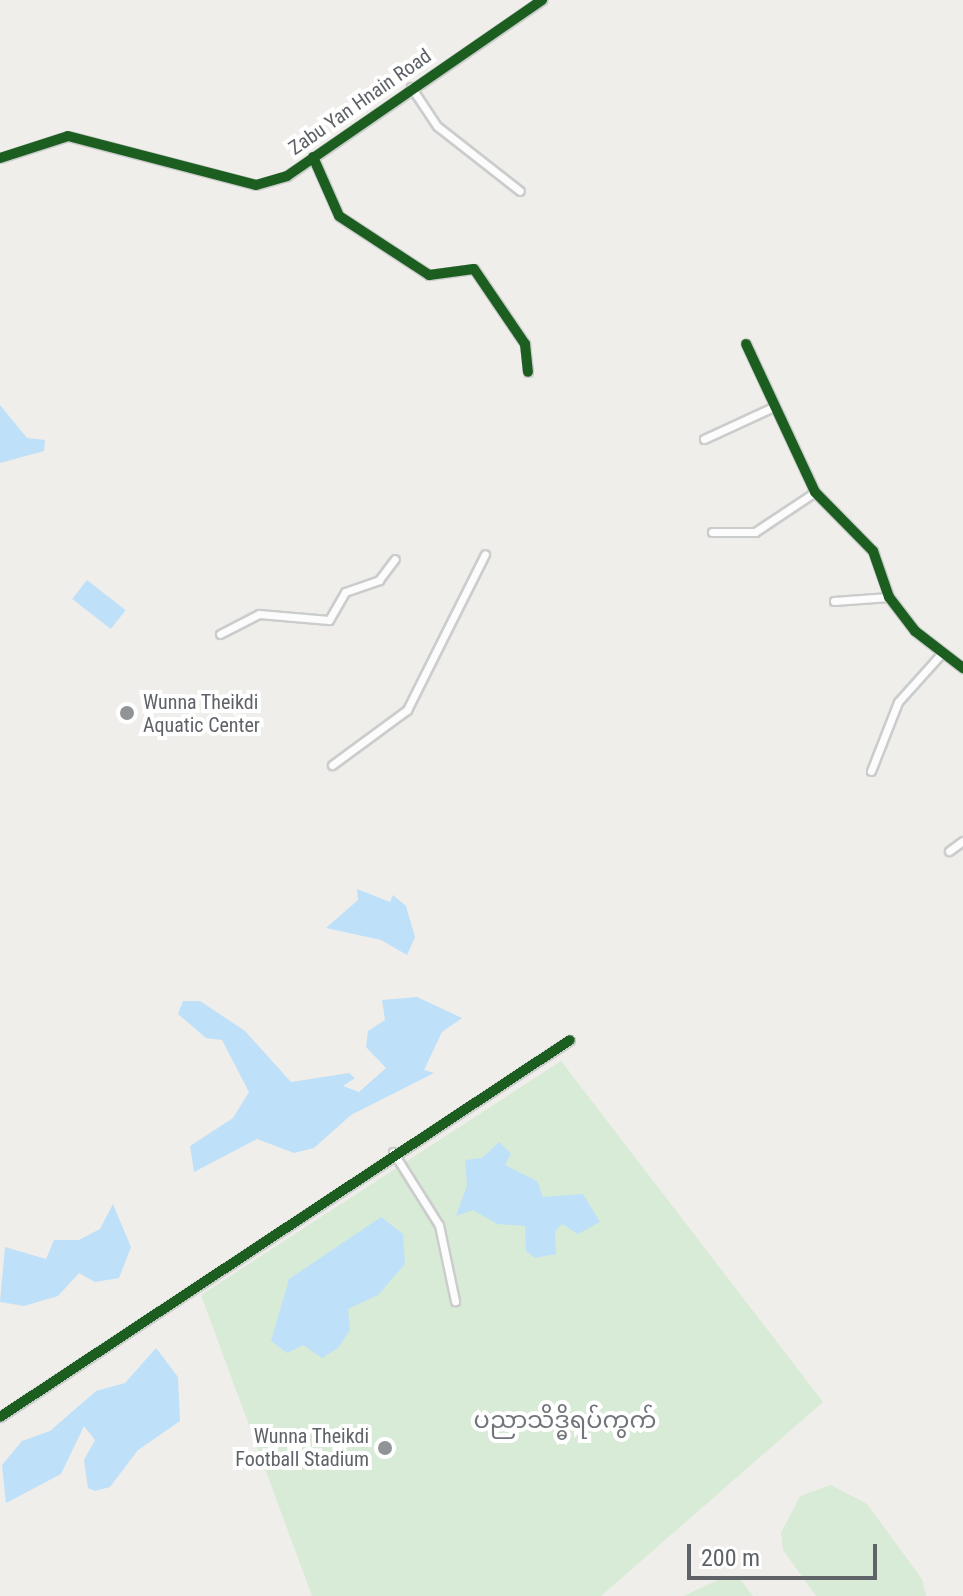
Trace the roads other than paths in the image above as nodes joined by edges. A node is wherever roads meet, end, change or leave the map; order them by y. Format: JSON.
{"nodes":[{"id":1,"x":542,"y":0,"type":"edge"},
{"id":2,"x":411,"y":87,"type":"junction"},
{"id":3,"x":313,"y":157,"type":"junction"},
{"id":4,"x":0,"y":158,"type":"edge"},
{"id":5,"x":520,"y":191,"type":"dead end"},
{"id":6,"x":746,"y":344,"type":"dead end"},
{"id":7,"x":528,"y":372,"type":"dead end"},
{"id":8,"x":771,"y":408,"type":"junction"},
{"id":9,"x":704,"y":439,"type":"dead end"},
{"id":10,"x":815,"y":492,"type":"junction"},
{"id":11,"x":712,"y":532,"type":"dead end"},
{"id":12,"x":485,"y":554,"type":"dead end"},
{"id":13,"x":395,"y":559,"type":"dead end"},
{"id":14,"x":889,"y":597,"type":"junction"},
{"id":15,"x":834,"y":601,"type":"dead end"},
{"id":16,"x":220,"y":634,"type":"dead end"},
{"id":17,"x":942,"y":653,"type":"junction"},
{"id":18,"x":963,"y":668,"type":"edge"},
{"id":19,"x":332,"y":765,"type":"dead end"},
{"id":20,"x":871,"y":771,"type":"dead end"},
{"id":21,"x":963,"y":841,"type":"edge"},
{"id":22,"x":949,"y":851,"type":"dead end"},
{"id":23,"x":570,"y":1040,"type":"dead end"},
{"id":24,"x":393,"y":1152,"type":"junction"},
{"id":25,"x":455,"y":1301,"type":"dead end"},
{"id":26,"x":0,"y":1417,"type":"edge"}],
"edges":[{"from":1,"to":2,"type":"street","name":"Zabu Yan Hnain Road"},
{"from":2,"to":3,"type":"street","name":"Zabu Yan Hnain Road"},
{"from":2,"to":5,"type":"street"},
{"from":3,"to":4,"type":"street","name":"Zabu Yan Hnain Road"},
{"from":3,"to":7,"type":"street"},
{"from":6,"to":8,"type":"street"},
{"from":8,"to":9,"type":"street"},
{"from":8,"to":10,"type":"street"},
{"from":10,"to":11,"type":"street"},
{"from":10,"to":14,"type":"street"},
{"from":12,"to":19,"type":"street"},
{"from":13,"to":16,"type":"street"},
{"from":14,"to":15,"type":"street"},
{"from":14,"to":17,"type":"street"},
{"from":17,"to":18,"type":"street"},
{"from":17,"to":20,"type":"street"},
{"from":21,"to":22,"type":"street"},
{"from":23,"to":24,"type":"street"},
{"from":24,"to":25,"type":"street"},
{"from":24,"to":26,"type":"street"}]}
